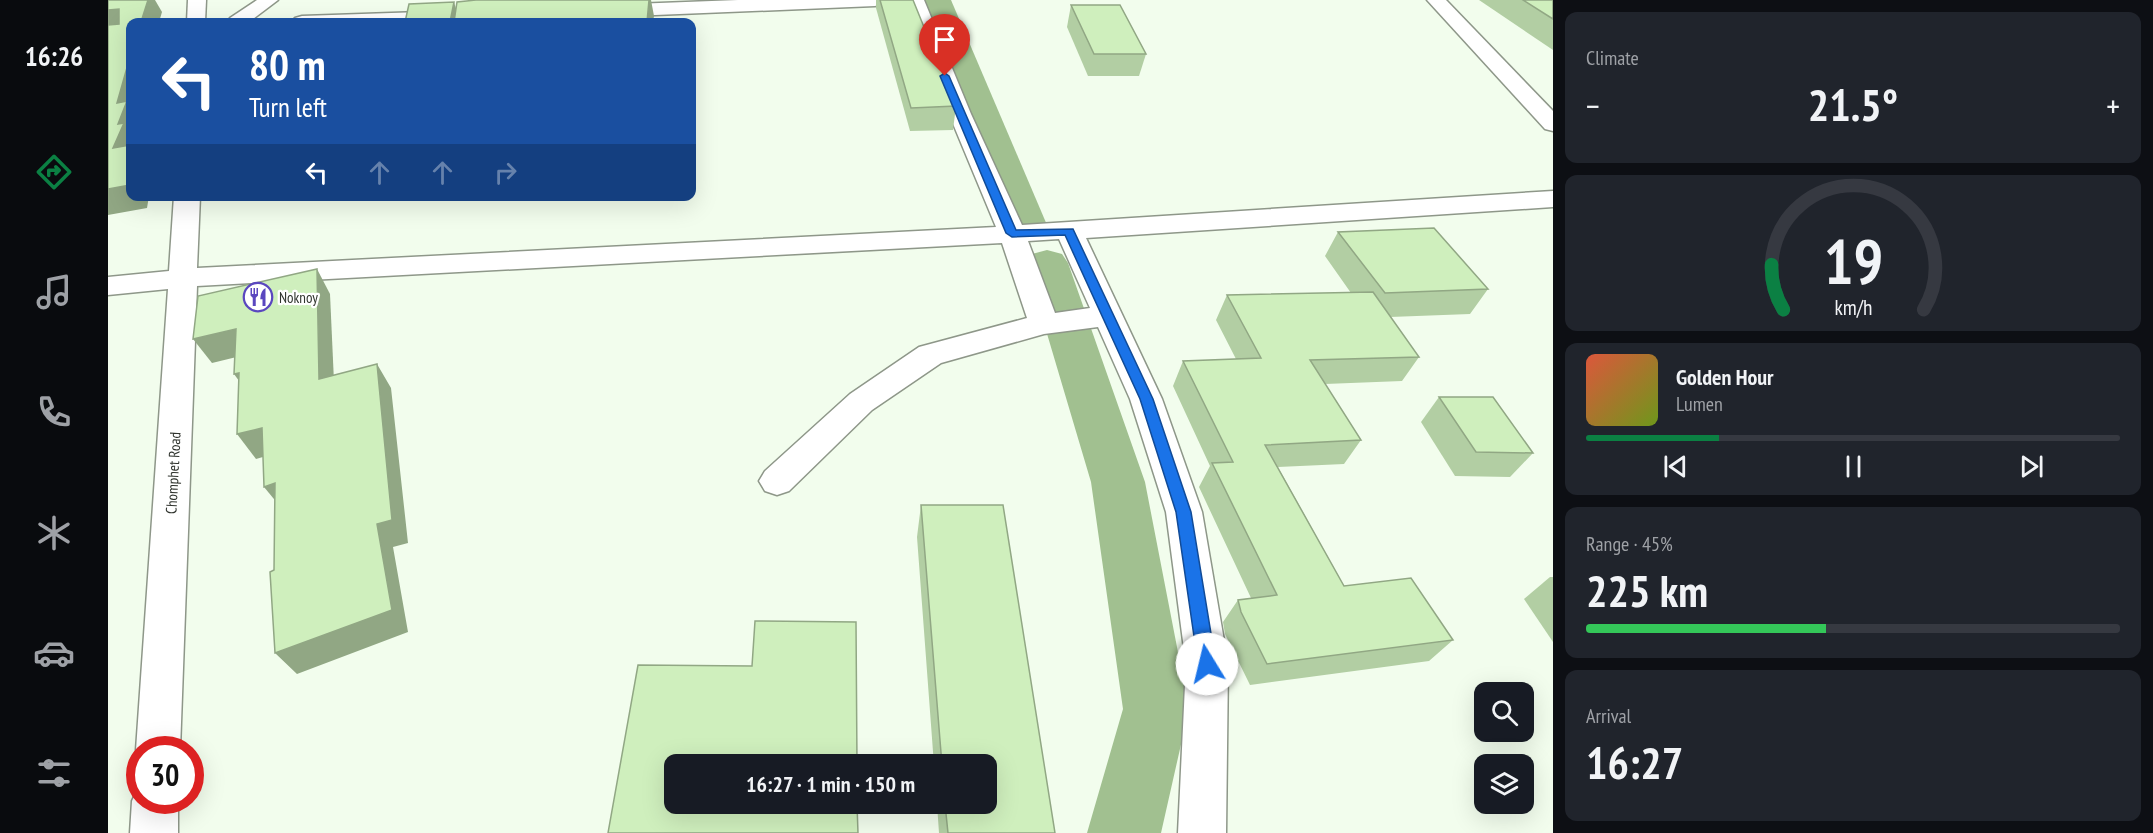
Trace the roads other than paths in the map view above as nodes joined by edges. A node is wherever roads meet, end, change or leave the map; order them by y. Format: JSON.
{"nodes":[{"id":1,"x":197,"y":0,"type":"edge"},
{"id":2,"x":269,"y":0,"type":"edge"},
{"id":3,"x":875,"y":0,"type":"edge"},
{"id":4,"x":915,"y":0,"type":"edge"},
{"id":5,"x":1436,"y":0,"type":"edge"},
{"id":6,"x":588,"y":11,"type":"edge"},
{"id":7,"x":469,"y":16,"type":"edge"},
{"id":8,"x":196,"y":18,"type":"edge"},
{"id":9,"x":243,"y":18,"type":"edge"},
{"id":10,"x":413,"y":18,"type":"edge"},
{"id":11,"x":1553,"y":124,"type":"edge"},
{"id":12,"x":1553,"y":199,"type":"edge"},
{"id":13,"x":187,"y":201,"type":"edge"},
{"id":14,"x":1069,"y":231,"type":"junction"},
{"id":15,"x":1012,"y":233,"type":"junction"},
{"id":16,"x":183,"y":278,"type":"junction"},
{"id":17,"x":108,"y":286,"type":"edge"},
{"id":18,"x":1100,"y":317,"type":"junction"},
{"id":19,"x":1050,"y":324,"type":"junction"},
{"id":20,"x":777,"y":481,"type":"dead end"},
{"id":21,"x":159,"y":736,"type":"edge"},
{"id":22,"x":155,"y":814,"type":"edge"},
{"id":23,"x":154,"y":833,"type":"edge"},
{"id":24,"x":1202,"y":833,"type":"edge"}],
"edges":[{"from":1,"to":8,"type":"street"},
{"from":2,"to":9,"type":"street"},
{"from":3,"to":6,"type":"street"},
{"from":4,"to":15,"type":"street"},
{"from":5,"to":11,"type":"street"},
{"from":7,"to":10,"type":"street"},
{"from":12,"to":14,"type":"street"},
{"from":13,"to":16,"type":"street","name":"Chomphet Road"},
{"from":14,"to":15,"type":"street"},
{"from":14,"to":18,"type":"street"},
{"from":15,"to":16,"type":"street"},
{"from":15,"to":19,"type":"street"},
{"from":16,"to":17,"type":"street"},
{"from":16,"to":21,"type":"street","name":"Chomphet Road"},
{"from":18,"to":19,"type":"street"},
{"from":18,"to":24,"type":"street"},
{"from":19,"to":20,"type":"street"},
{"from":22,"to":23,"type":"street"}]}
